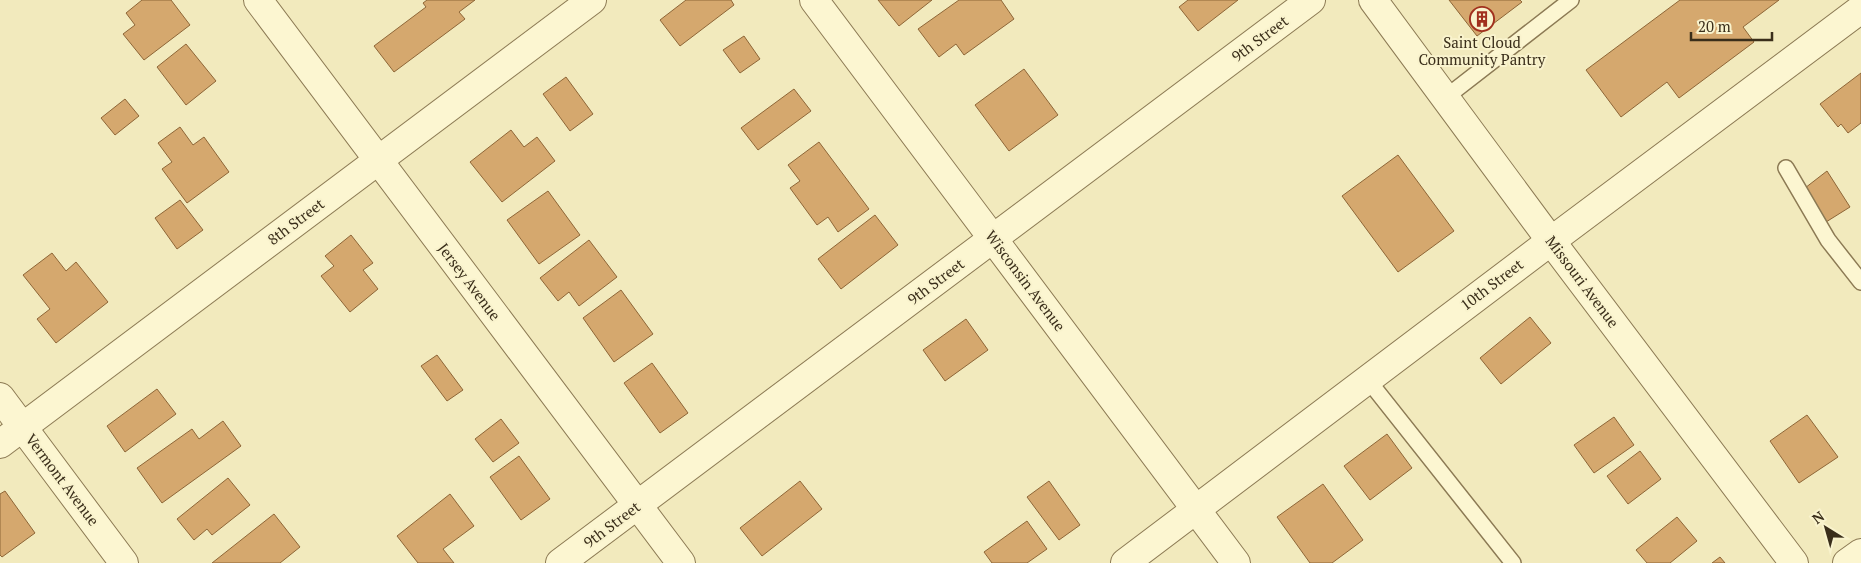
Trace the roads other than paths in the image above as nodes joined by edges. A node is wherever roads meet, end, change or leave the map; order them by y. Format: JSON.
{"nodes":[{"id":1,"x":258,"y":0,"type":"edge"},
{"id":2,"x":592,"y":0,"type":"edge"},
{"id":3,"x":814,"y":0,"type":"edge"},
{"id":4,"x":1311,"y":0,"type":"edge"},
{"id":5,"x":1373,"y":0,"type":"edge"},
{"id":6,"x":1571,"y":0,"type":"edge"},
{"id":7,"x":1861,"y":9,"type":"edge"},
{"id":8,"x":1445,"y":98,"type":"junction"},
{"id":9,"x":378,"y":160,"type":"junction"},
{"id":10,"x":1786,"y":168,"type":"dead end"},
{"id":11,"x":994,"y":239,"type":"junction"},
{"id":12,"x":1551,"y":241,"type":"junction"},
{"id":13,"x":1861,"y":282,"type":"edge"},
{"id":14,"x":1368,"y":380,"type":"junction"},
{"id":15,"x":0,"y":397,"type":"edge"},
{"id":16,"x":22,"y":427,"type":"junction"},
{"id":17,"x":0,"y":444,"type":"edge"},
{"id":18,"x":638,"y":505,"type":"junction"},
{"id":19,"x":1196,"y":510,"type":"junction"},
{"id":20,"x":1861,"y":553,"type":"edge"},
{"id":21,"x":124,"y":563,"type":"edge"},
{"id":22,"x":560,"y":563,"type":"edge"},
{"id":23,"x":681,"y":563,"type":"edge"},
{"id":24,"x":1125,"y":563,"type":"edge"},
{"id":25,"x":1236,"y":563,"type":"edge"},
{"id":26,"x":1513,"y":563,"type":"edge"},
{"id":27,"x":1794,"y":563,"type":"edge"},
{"id":28,"x":1847,"y":563,"type":"edge"}],
"edges":[{"from":1,"to":9,"type":"street","name":"Jersey Avenue"},
{"from":2,"to":9,"type":"street","name":"8th Street"},
{"from":3,"to":11,"type":"street","name":"Wisconsin Avenue"},
{"from":4,"to":11,"type":"street","name":"9th Street"},
{"from":5,"to":8,"type":"street","name":"Missouri Avenue"},
{"from":6,"to":8,"type":"lane"},
{"from":7,"to":12,"type":"street","name":"10th Street"},
{"from":8,"to":12,"type":"street","name":"Missouri Avenue"},
{"from":9,"to":16,"type":"street","name":"8th Street"},
{"from":9,"to":18,"type":"street","name":"Jersey Avenue"},
{"from":10,"to":13,"type":"lane"},
{"from":11,"to":18,"type":"street","name":"9th Street"},
{"from":11,"to":19,"type":"street","name":"Wisconsin Avenue"},
{"from":12,"to":14,"type":"street","name":"10th Street"},
{"from":12,"to":27,"type":"street","name":"Missouri Avenue"},
{"from":14,"to":19,"type":"street","name":"10th Street"},
{"from":14,"to":26,"type":"lane"},
{"from":15,"to":16,"type":"street","name":"Vermont Avenue"},
{"from":16,"to":17,"type":"street","name":"8th Street"},
{"from":16,"to":21,"type":"street","name":"Vermont Avenue"},
{"from":18,"to":22,"type":"street","name":"9th Street"},
{"from":18,"to":23,"type":"street","name":"Jersey Avenue"},
{"from":19,"to":24,"type":"street","name":"10th Street"},
{"from":19,"to":25,"type":"street","name":"Wisconsin Avenue"},
{"from":20,"to":28,"type":"street"}]}
